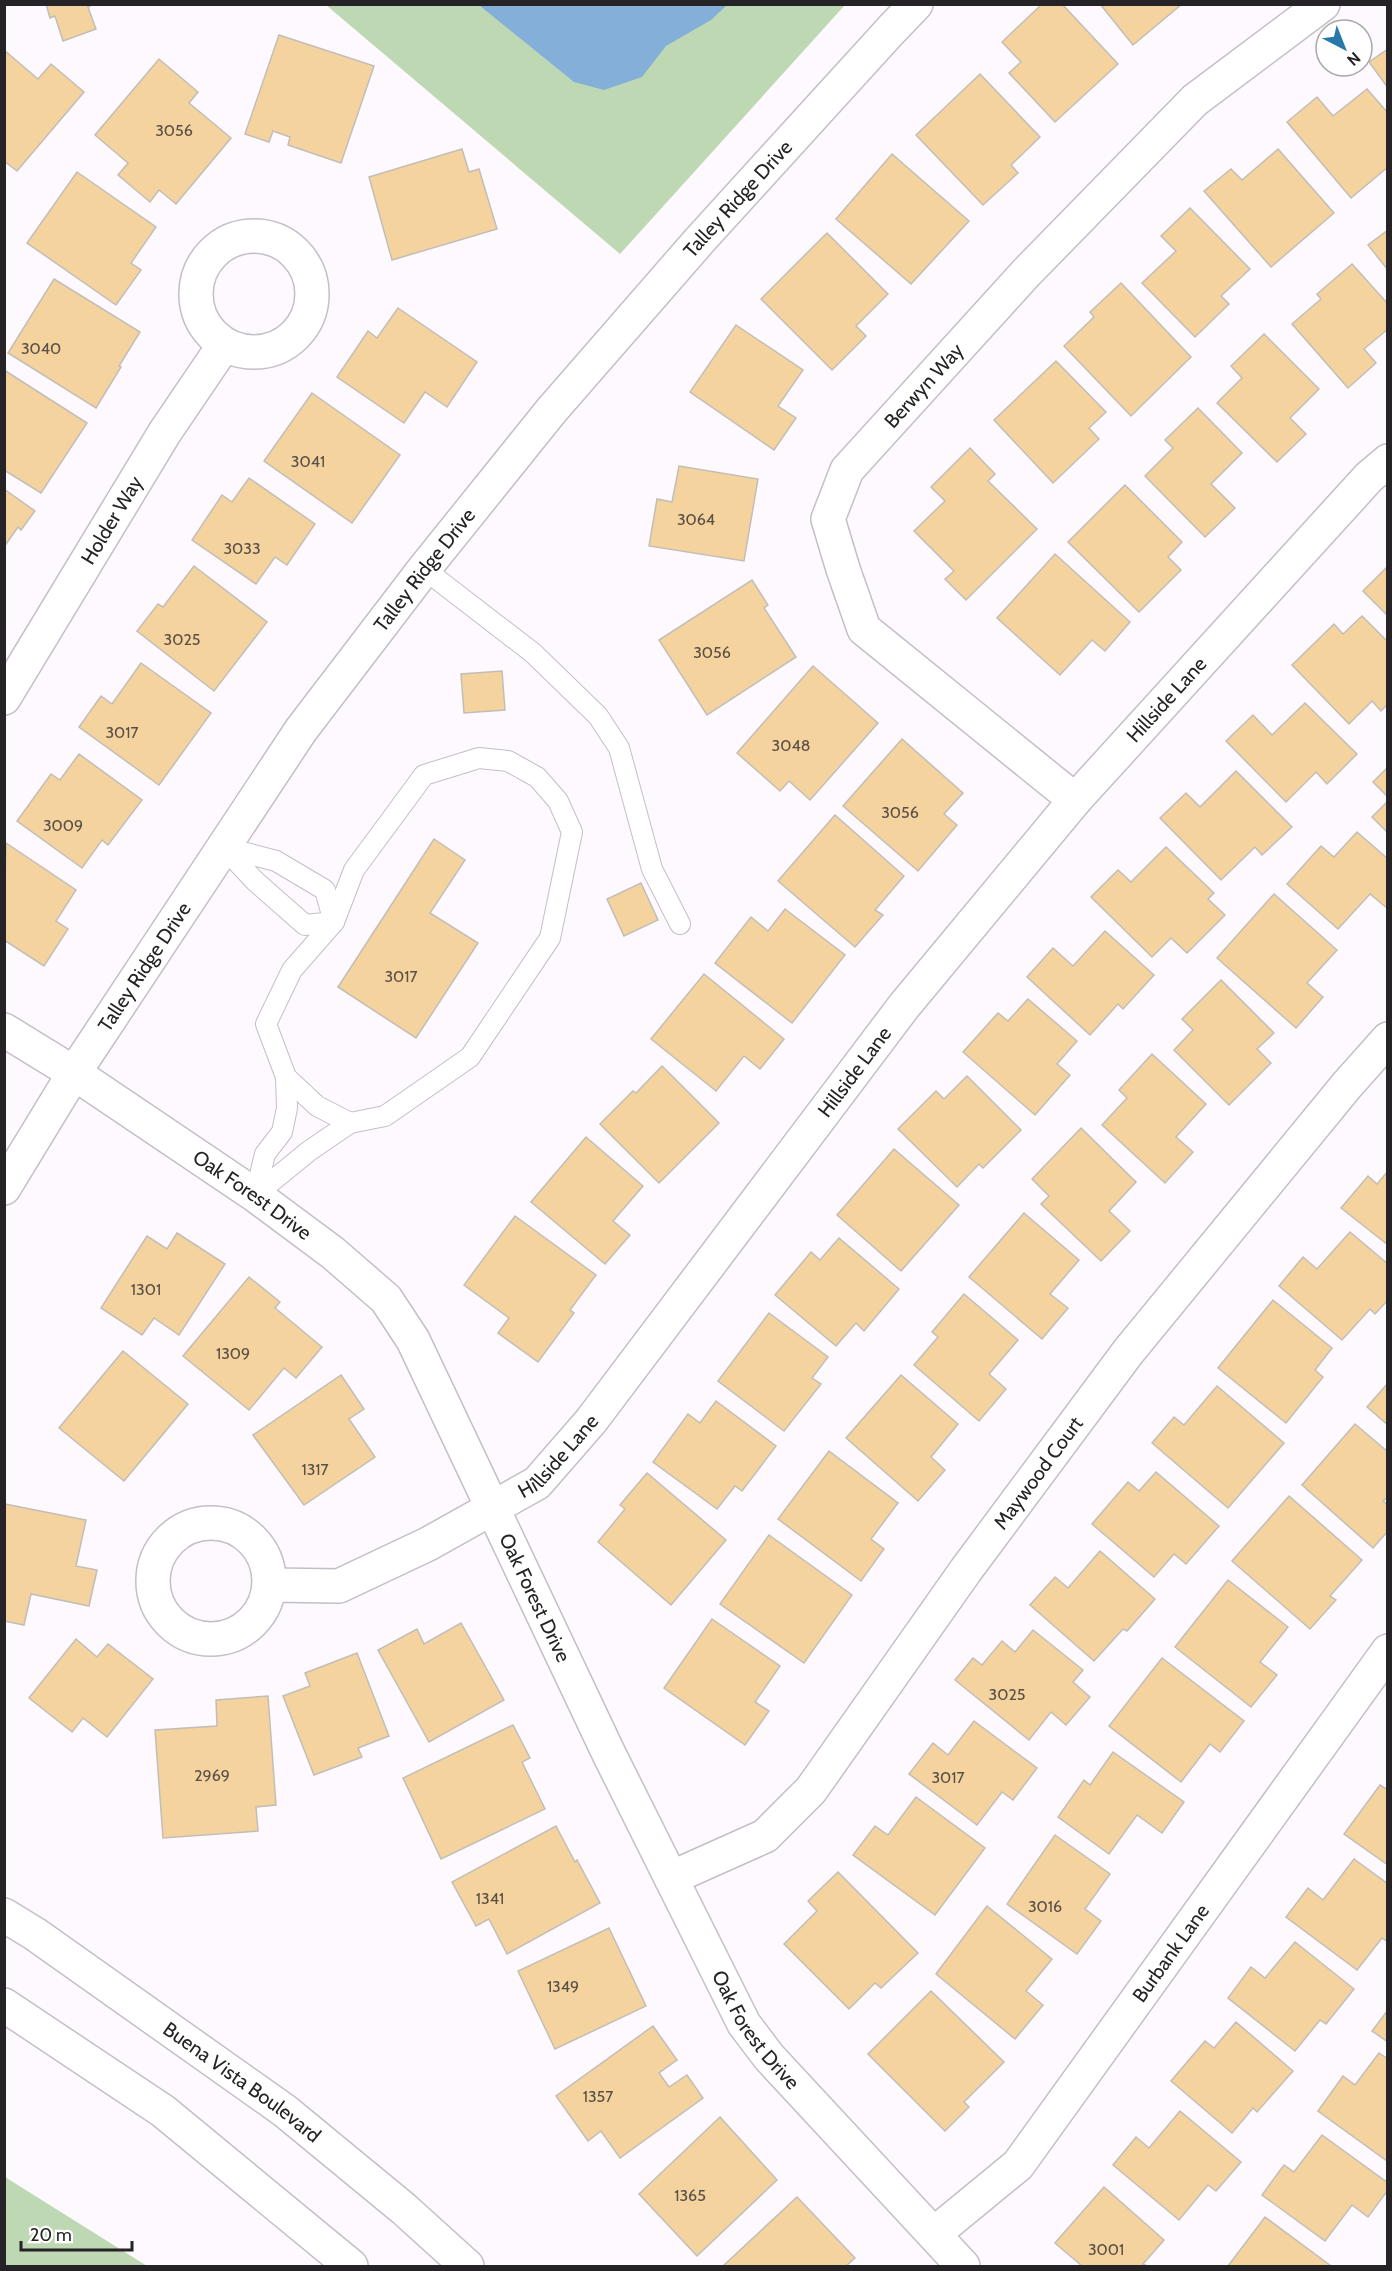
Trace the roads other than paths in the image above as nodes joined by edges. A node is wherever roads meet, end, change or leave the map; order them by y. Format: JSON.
{"nodes":[{"id":1,"x":916,"y":4,"type":"edge"},
{"id":2,"x":1323,"y":4,"type":"edge"},
{"id":3,"x":224,"y":345,"type":"dead end"},
{"id":4,"x":1388,"y":461,"type":"edge"},
{"id":5,"x":424,"y":569,"type":"junction"},
{"id":6,"x":4,"y":698,"type":"edge"},
{"id":7,"x":1075,"y":800,"type":"junction"},
{"id":8,"x":223,"y":847,"type":"junction"},
{"id":9,"x":334,"y":922,"type":"junction"},
{"id":10,"x":680,"y":924,"type":"dead end"},
{"id":11,"x":4,"y":1030,"type":"edge"},
{"id":12,"x":1388,"y":1039,"type":"edge"},
{"id":13,"x":74,"y":1073,"type":"junction"},
{"id":14,"x":286,"y":1077,"type":"junction"},
{"id":15,"x":350,"y":1123,"type":"junction"},
{"id":16,"x":4,"y":1188,"type":"edge"},
{"id":17,"x":255,"y":1195,"type":"junction"},
{"id":18,"x":493,"y":1508,"type":"junction"},
{"id":19,"x":270,"y":1585,"type":"dead end"},
{"id":20,"x":1388,"y":1651,"type":"edge"},
{"id":21,"x":671,"y":1878,"type":"junction"},
{"id":22,"x":4,"y":1915,"type":"edge"},
{"id":23,"x":4,"y":2005,"type":"edge"},
{"id":24,"x":934,"y":2234,"type":"junction"},
{"id":25,"x":351,"y":2266,"type":"edge"},
{"id":26,"x":467,"y":2266,"type":"edge"},
{"id":27,"x":963,"y":2266,"type":"edge"}],
"edges":[{"from":1,"to":5,"type":"street","name":"Talley Ridge Drive"},
{"from":2,"to":7,"type":"street","name":"Berwyn Way"},
{"from":3,"to":6,"type":"street","name":"Holder Way"},
{"from":4,"to":7,"type":"street","name":"Hillside Lane"},
{"from":5,"to":8,"type":"street","name":"Talley Ridge Drive"},
{"from":5,"to":10,"type":"lane"},
{"from":7,"to":18,"type":"street","name":"Hillside Lane"},
{"from":8,"to":9,"type":"lane"},
{"from":8,"to":9,"type":"lane"},
{"from":8,"to":13,"type":"street","name":"Talley Ridge Drive"},
{"from":9,"to":14,"type":"lane"},
{"from":9,"to":15,"type":"lane"},
{"from":11,"to":13,"type":"street","name":"Oak Forest Drive"},
{"from":12,"to":21,"type":"street","name":"Maywood Court"},
{"from":13,"to":16,"type":"street","name":"Talley Ridge Drive"},
{"from":13,"to":17,"type":"street","name":"Oak Forest Drive"},
{"from":14,"to":15,"type":"lane"},
{"from":14,"to":17,"type":"lane"},
{"from":15,"to":17,"type":"lane"},
{"from":17,"to":18,"type":"street","name":"Oak Forest Drive"},
{"from":18,"to":19,"type":"street","name":"Hillside Lane"},
{"from":18,"to":21,"type":"street","name":"Oak Forest Drive"},
{"from":20,"to":24,"type":"street","name":"Burbank Lane"},
{"from":21,"to":24,"type":"street","name":"Oak Forest Drive"},
{"from":22,"to":26,"type":"street","name":"Buena Vista Boulevard"},
{"from":23,"to":25,"type":"street"},
{"from":24,"to":27,"type":"street","name":"Oak Forest Drive"}]}
